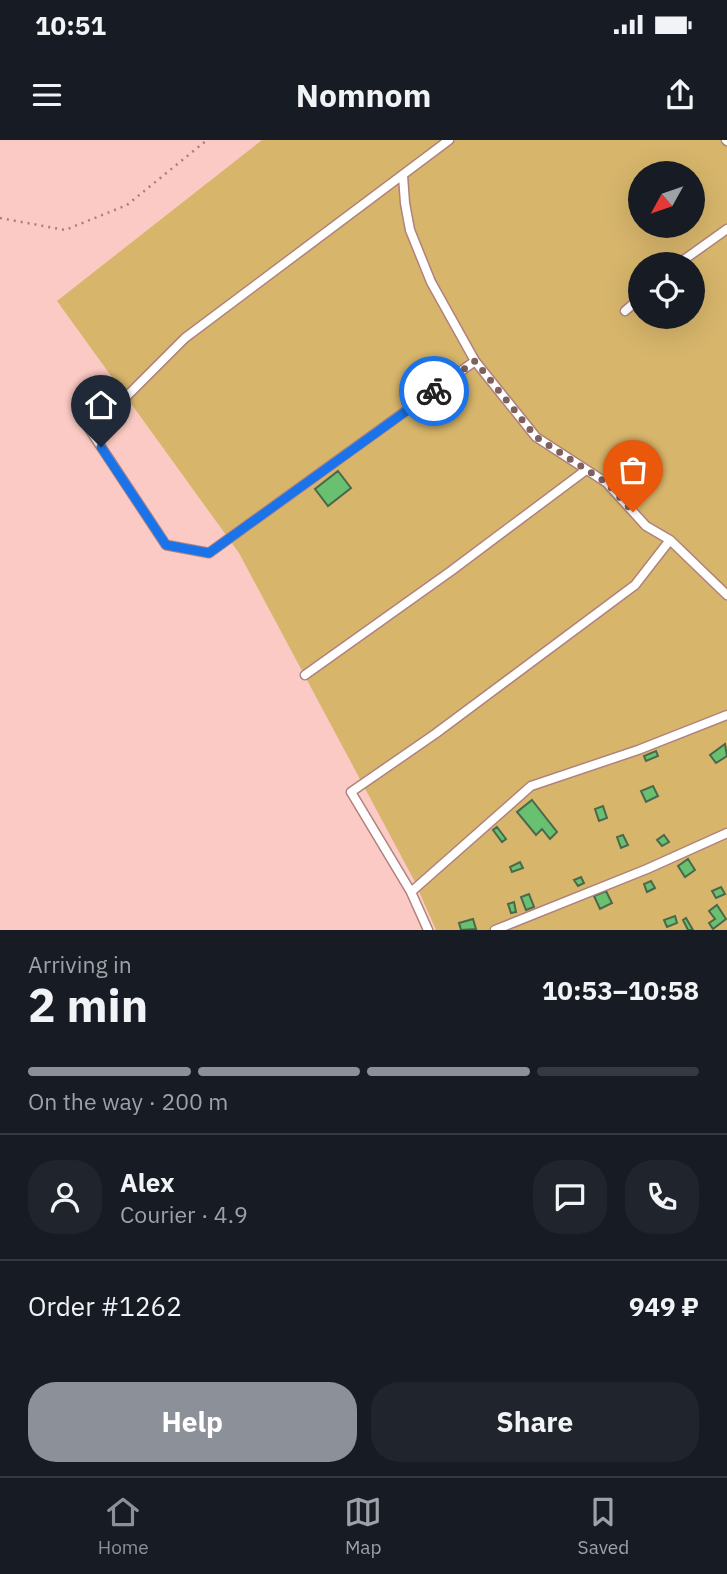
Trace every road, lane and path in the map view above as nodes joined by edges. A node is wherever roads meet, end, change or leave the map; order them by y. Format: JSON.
{"nodes":[{"id":1,"x":207,"y":140,"type":"edge"},
{"id":2,"x":449,"y":140,"type":"edge"},
{"id":3,"x":403,"y":176,"type":"junction"},
{"id":4,"x":0,"y":218,"type":"edge"},
{"id":5,"x":727,"y":229,"type":"edge"},
{"id":6,"x":695,"y":252,"type":"edge"},
{"id":7,"x":628,"y":308,"type":"edge"},
{"id":8,"x":625,"y":311,"type":"dead end"},
{"id":9,"x":475,"y":361,"type":"junction"},
{"id":10,"x":586,"y":470,"type":"junction"},
{"id":11,"x":670,"y":540,"type":"junction"},
{"id":12,"x":727,"y":595,"type":"edge"},
{"id":13,"x":305,"y":675,"type":"dead end"},
{"id":14,"x":727,"y":715,"type":"edge"},
{"id":15,"x":727,"y":833,"type":"edge"},
{"id":16,"x":411,"y":892,"type":"junction"},
{"id":17,"x":428,"y":930,"type":"edge"},
{"id":18,"x":495,"y":930,"type":"edge"}],
"edges":[{"from":1,"to":4,"type":"path"},
{"from":2,"to":3,"type":"lane"},
{"from":3,"to":9,"type":"lane"},
{"from":3,"to":9,"type":"lane"},
{"from":5,"to":6,"type":"lane"},
{"from":7,"to":8,"type":"lane"},
{"from":9,"to":10,"type":"lane"},
{"from":10,"to":11,"type":"lane"},
{"from":10,"to":13,"type":"lane"},
{"from":11,"to":12,"type":"lane"},
{"from":11,"to":16,"type":"lane"},
{"from":14,"to":16,"type":"lane"},
{"from":15,"to":18,"type":"lane"},
{"from":16,"to":17,"type":"lane"}]}
